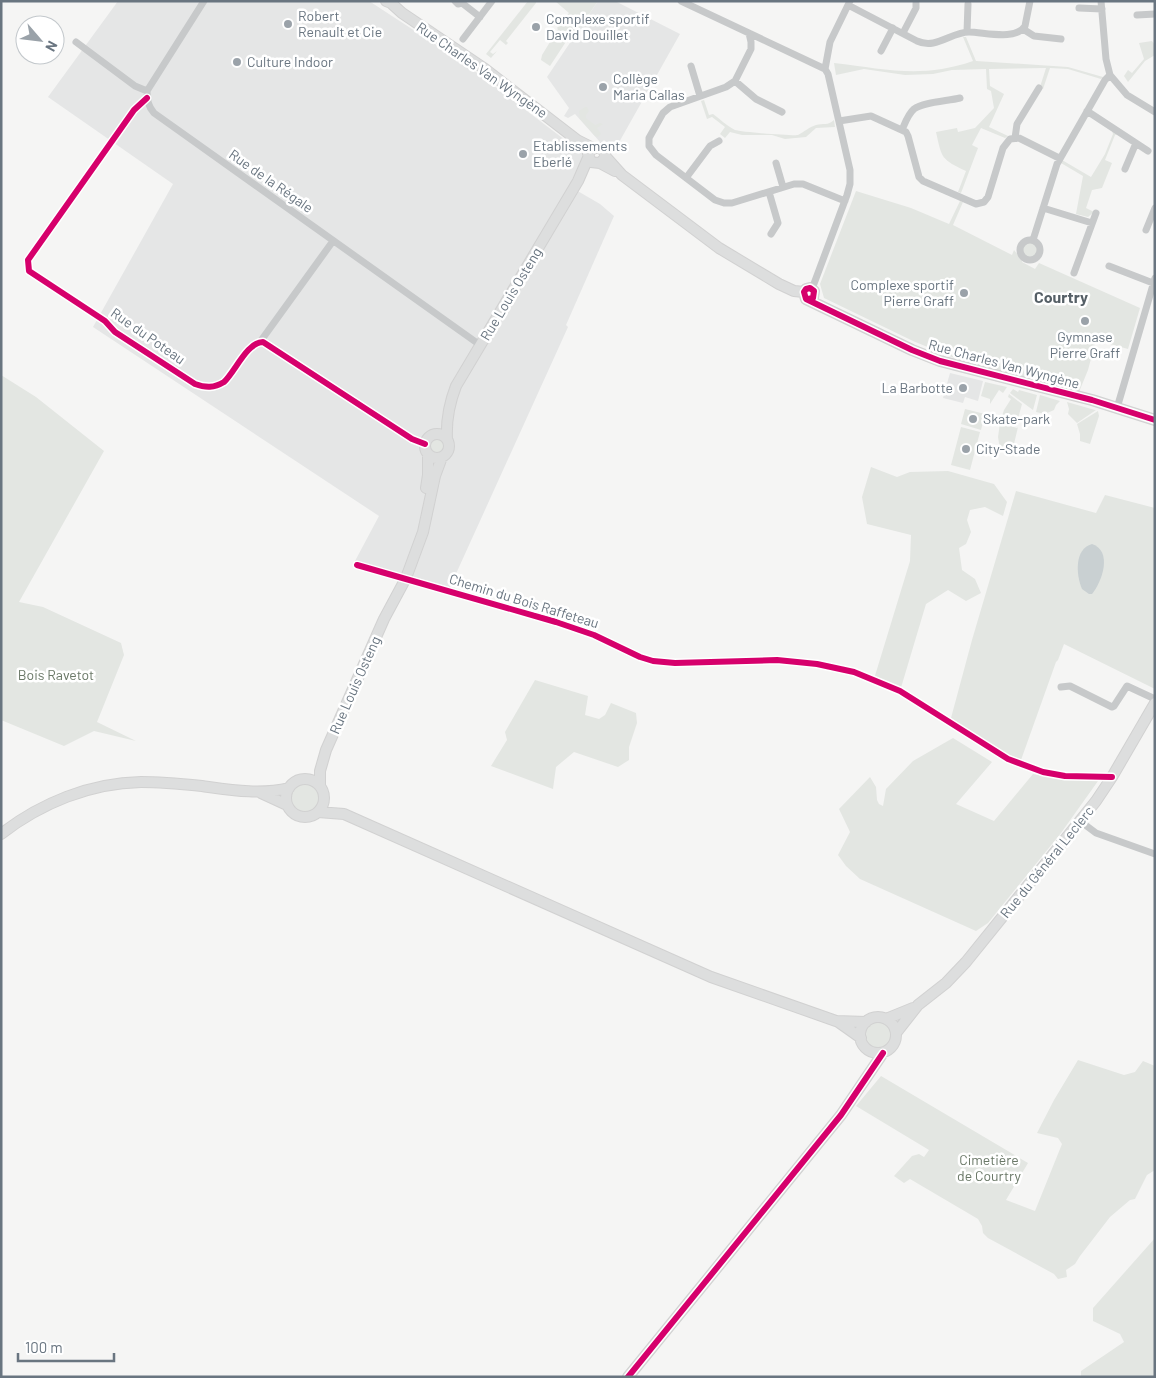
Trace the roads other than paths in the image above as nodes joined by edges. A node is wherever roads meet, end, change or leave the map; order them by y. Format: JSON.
{"nodes":[{"id":1,"x":204,"y":1,"type":"edge"},
{"id":2,"x":492,"y":1,"type":"edge"},
{"id":3,"x":681,"y":1,"type":"edge"},
{"id":4,"x":1030,"y":1,"type":"edge"},
{"id":5,"x":389,"y":2,"type":"edge"},
{"id":6,"x":460,"y":2,"type":"edge"},
{"id":7,"x":849,"y":3,"type":"edge"},
{"id":8,"x":916,"y":3,"type":"dead end"},
{"id":9,"x":968,"y":4,"type":"dead end"},
{"id":10,"x":1101,"y":5,"type":"edge"},
{"id":11,"x":1079,"y":8,"type":"dead end"},
{"id":12,"x":1155,"y":14,"type":"edge"},
{"id":13,"x":1137,"y":15,"type":"dead end"},
{"id":14,"x":480,"y":17,"type":"junction"},
{"id":15,"x":893,"y":28,"type":"junction"},
{"id":16,"x":1023,"y":29,"type":"junction"},
{"id":17,"x":967,"y":32,"type":"junction"},
{"id":18,"x":748,"y":33,"type":"junction"},
{"id":19,"x":903,"y":33,"type":"junction"},
{"id":20,"x":463,"y":39,"type":"dead end"},
{"id":21,"x":1061,"y":39,"type":"dead end"},
{"id":22,"x":764,"y":41,"type":"junction"},
{"id":23,"x":76,"y":42,"type":"dead end"},
{"id":24,"x":751,"y":49,"type":"junction"},
{"id":25,"x":881,"y":51,"type":"dead end"},
{"id":26,"x":691,"y":66,"type":"dead end"},
{"id":27,"x":825,"y":69,"type":"junction"},
{"id":28,"x":1110,"y":75,"type":"junction"},
{"id":29,"x":735,"y":81,"type":"junction"},
{"id":30,"x":1039,"y":88,"type":"dead end"},
{"id":31,"x":147,"y":95,"type":"junction"},
{"id":32,"x":700,"y":96,"type":"junction"},
{"id":33,"x":960,"y":98,"type":"dead end"},
{"id":34,"x":1087,"y":111,"type":"junction"},
{"id":35,"x":782,"y":112,"type":"dead end"},
{"id":36,"x":1155,"y":112,"type":"edge"},
{"id":37,"x":839,"y":121,"type":"junction"},
{"id":38,"x":902,"y":130,"type":"junction"},
{"id":39,"x":1015,"y":138,"type":"junction"},
{"id":40,"x":719,"y":140,"type":"dead end"},
{"id":41,"x":1136,"y":143,"type":"junction"},
{"id":42,"x":1148,"y":151,"type":"dead end"},
{"id":43,"x":595,"y":157,"type":"junction"},
{"id":44,"x":1059,"y":158,"type":"junction"},
{"id":45,"x":776,"y":163,"type":"dead end"},
{"id":46,"x":1125,"y":169,"type":"dead end"},
{"id":47,"x":686,"y":178,"type":"junction"},
{"id":48,"x":783,"y":188,"type":"junction"},
{"id":49,"x":770,"y":192,"type":"junction"},
{"id":50,"x":845,"y":201,"type":"junction"},
{"id":51,"x":1043,"y":208,"type":"junction"},
{"id":52,"x":1155,"y":208,"type":"edge"},
{"id":53,"x":1096,"y":213,"type":"dead end"},
{"id":54,"x":1153,"y":220,"type":"edge"},
{"id":55,"x":1092,"y":223,"type":"junction"},
{"id":56,"x":1146,"y":230,"type":"dead end"},
{"id":57,"x":771,"y":234,"type":"dead end"},
{"id":58,"x":1033,"y":240,"type":"dead end"},
{"id":59,"x":333,"y":241,"type":"junction"},
{"id":60,"x":1109,"y":266,"type":"dead end"},
{"id":61,"x":1074,"y":273,"type":"dead end"},
{"id":62,"x":1154,"y":281,"type":"edge"},
{"id":63,"x":809,"y":293,"type":"junction"},
{"id":64,"x":260,"y":342,"type":"junction"},
{"id":65,"x":480,"y":345,"type":"junction"},
{"id":66,"x":1117,"y":408,"type":"junction"},
{"id":67,"x":448,"y":409,"type":"junction"},
{"id":68,"x":1155,"y":420,"type":"edge"},
{"id":69,"x":433,"y":435,"type":"junction"},
{"id":70,"x":447,"y":439,"type":"junction"},
{"id":71,"x":427,"y":449,"type":"junction"},
{"id":72,"x":442,"y":457,"type":"junction"},
{"id":73,"x":357,"y":565,"type":"dead end"},
{"id":74,"x":403,"y":578,"type":"junction"},
{"id":75,"x":1061,"y":687,"type":"dead end"},
{"id":76,"x":1155,"y":699,"type":"edge"},
{"id":77,"x":1155,"y":703,"type":"edge"},
{"id":78,"x":326,"y":750,"type":"junction"},
{"id":79,"x":1112,"y":777,"type":"junction"},
{"id":80,"x":304,"y":779,"type":"junction"},
{"id":81,"x":320,"y":786,"type":"junction"},
{"id":82,"x":289,"y":788,"type":"junction"},
{"id":83,"x":260,"y":793,"type":"junction"},
{"id":84,"x":324,"y":797,"type":"junction"},
{"id":85,"x":287,"y":804,"type":"junction"},
{"id":86,"x":318,"y":812,"type":"junction"},
{"id":87,"x":344,"y":814,"type":"junction"},
{"id":88,"x":1080,"y":821,"type":"junction"},
{"id":89,"x":1,"y":834,"type":"edge"},
{"id":90,"x":1155,"y":854,"type":"edge"},
{"id":91,"x":918,"y":1005,"type":"junction"},
{"id":92,"x":886,"y":1019,"type":"junction"},
{"id":93,"x":836,"y":1020,"type":"junction"},
{"id":94,"x":866,"y":1022,"type":"junction"},
{"id":95,"x":896,"y":1032,"type":"junction"},
{"id":96,"x":861,"y":1038,"type":"junction"},
{"id":97,"x":866,"y":1048,"type":"junction"},
{"id":98,"x":883,"y":1053,"type":"junction"},
{"id":99,"x":863,"y":1081,"type":"junction"},
{"id":100,"x":628,"y":1377,"type":"edge"}],
"edges":[{"from":1,"to":31,"type":"street"},
{"from":2,"to":14,"type":"street"},
{"from":3,"to":18,"type":"street"},
{"from":4,"to":16,"type":"street"},
{"from":5,"to":43,"type":"street","name":"Rue Charles Van Wyngène"},
{"from":6,"to":14,"type":"street"},
{"from":7,"to":15,"type":"street"},
{"from":7,"to":27,"type":"street"},
{"from":8,"to":19,"type":"street"},
{"from":9,"to":17,"type":"street"},
{"from":10,"to":11,"type":"street"},
{"from":10,"to":28,"type":"street"},
{"from":12,"to":13,"type":"street"},
{"from":14,"to":20,"type":"street"},
{"from":15,"to":19,"type":"street"},
{"from":15,"to":25,"type":"street"},
{"from":16,"to":17,"type":"street"},
{"from":16,"to":21,"type":"street"},
{"from":17,"to":19,"type":"street"},
{"from":18,"to":22,"type":"street"},
{"from":18,"to":24,"type":"street"},
{"from":22,"to":24,"type":"street"},
{"from":22,"to":27,"type":"street"},
{"from":23,"to":31,"type":"street"},
{"from":24,"to":29,"type":"street"},
{"from":26,"to":32,"type":"street"},
{"from":27,"to":37,"type":"street"},
{"from":28,"to":34,"type":"street"},
{"from":28,"to":36,"type":"street"},
{"from":29,"to":32,"type":"street"},
{"from":29,"to":35,"type":"street"},
{"from":30,"to":39,"type":"street"},
{"from":31,"to":59,"type":"street","name":"Rue de la Régale"},
{"from":31,"to":64,"type":"street","name":"Rue du Poteau"},
{"from":32,"to":47,"type":"street"},
{"from":33,"to":38,"type":"street"},
{"from":34,"to":41,"type":"street"},
{"from":34,"to":44,"type":"street"},
{"from":37,"to":38,"type":"street"},
{"from":37,"to":50,"type":"street"},
{"from":38,"to":39,"type":"street"},
{"from":39,"to":44,"type":"street"},
{"from":40,"to":47,"type":"street"},
{"from":41,"to":42,"type":"street"},
{"from":41,"to":46,"type":"street"},
{"from":43,"to":63,"type":"street","name":"Rue Charles Van Wyngène"},
{"from":43,"to":65,"type":"street","name":"Rue Louis Osteng"},
{"from":44,"to":51,"type":"street"},
{"from":45,"to":48,"type":"street"},
{"from":47,"to":49,"type":"street"},
{"from":48,"to":49,"type":"street"},
{"from":48,"to":50,"type":"street"},
{"from":49,"to":57,"type":"street"},
{"from":50,"to":63,"type":"street"},
{"from":51,"to":55,"type":"street"},
{"from":51,"to":58,"type":"street"},
{"from":52,"to":54,"type":"street"},
{"from":53,"to":55,"type":"street"},
{"from":54,"to":56,"type":"street"},
{"from":55,"to":61,"type":"street"},
{"from":59,"to":64,"type":"street"},
{"from":59,"to":65,"type":"street","name":"Rue de la Régale"},
{"from":60,"to":62,"type":"street"},
{"from":62,"to":66,"type":"street"},
{"from":63,"to":66,"type":"street","name":"Rue Charles Van Wyngène"},
{"from":64,"to":71,"type":"street"},
{"from":65,"to":67,"type":"street","name":"Rue Louis Osteng"},
{"from":66,"to":68,"type":"street","name":"Rue Charles Van Wyngène"},
{"from":67,"to":69,"type":"street","name":"Rue Louis Osteng"},
{"from":67,"to":70,"type":"street","name":"Rue Louis Osteng"},
{"from":69,"to":70,"type":"street"},
{"from":69,"to":71,"type":"street"},
{"from":70,"to":72,"type":"street"},
{"from":71,"to":72,"type":"street"},
{"from":71,"to":74,"type":"street","name":"Rue Louis Osteng"},
{"from":72,"to":74,"type":"street","name":"Rue Louis Osteng"},
{"from":73,"to":74,"type":"street","name":"Chemin du Bois Raffeteau"},
{"from":74,"to":78,"type":"street","name":"Rue Louis Osteng"},
{"from":74,"to":79,"type":"street","name":"Chemin du Bois Raffeteau"},
{"from":75,"to":76,"type":"street"},
{"from":77,"to":79,"type":"street","name":"Rue du Général Leclerc"},
{"from":78,"to":80,"type":"street","name":"Rue Louis Osteng"},
{"from":78,"to":81,"type":"street","name":"Rue Louis Osteng"},
{"from":79,"to":88,"type":"street","name":"Rue du Général Leclerc"},
{"from":80,"to":81,"type":"street"},
{"from":80,"to":82,"type":"street"},
{"from":81,"to":84,"type":"street"},
{"from":82,"to":83,"type":"street"},
{"from":82,"to":85,"type":"street"},
{"from":83,"to":85,"type":"street"},
{"from":83,"to":89,"type":"street"},
{"from":84,"to":86,"type":"street"},
{"from":84,"to":87,"type":"street"},
{"from":85,"to":86,"type":"street"},
{"from":86,"to":87,"type":"street"},
{"from":87,"to":93,"type":"street"},
{"from":88,"to":90,"type":"street"},
{"from":88,"to":91,"type":"street","name":"Rue du Général Leclerc"},
{"from":91,"to":92,"type":"street","name":"Rue du Général Leclerc"},
{"from":91,"to":95,"type":"street","name":"Rue du Général Leclerc"},
{"from":92,"to":94,"type":"street"},
{"from":92,"to":95,"type":"street"},
{"from":93,"to":94,"type":"street"},
{"from":93,"to":96,"type":"street"},
{"from":94,"to":96,"type":"street"},
{"from":95,"to":98,"type":"street"},
{"from":96,"to":97,"type":"street"},
{"from":97,"to":98,"type":"street"},
{"from":97,"to":99,"type":"street"},
{"from":98,"to":99,"type":"street"},
{"from":99,"to":100,"type":"street"}]}
